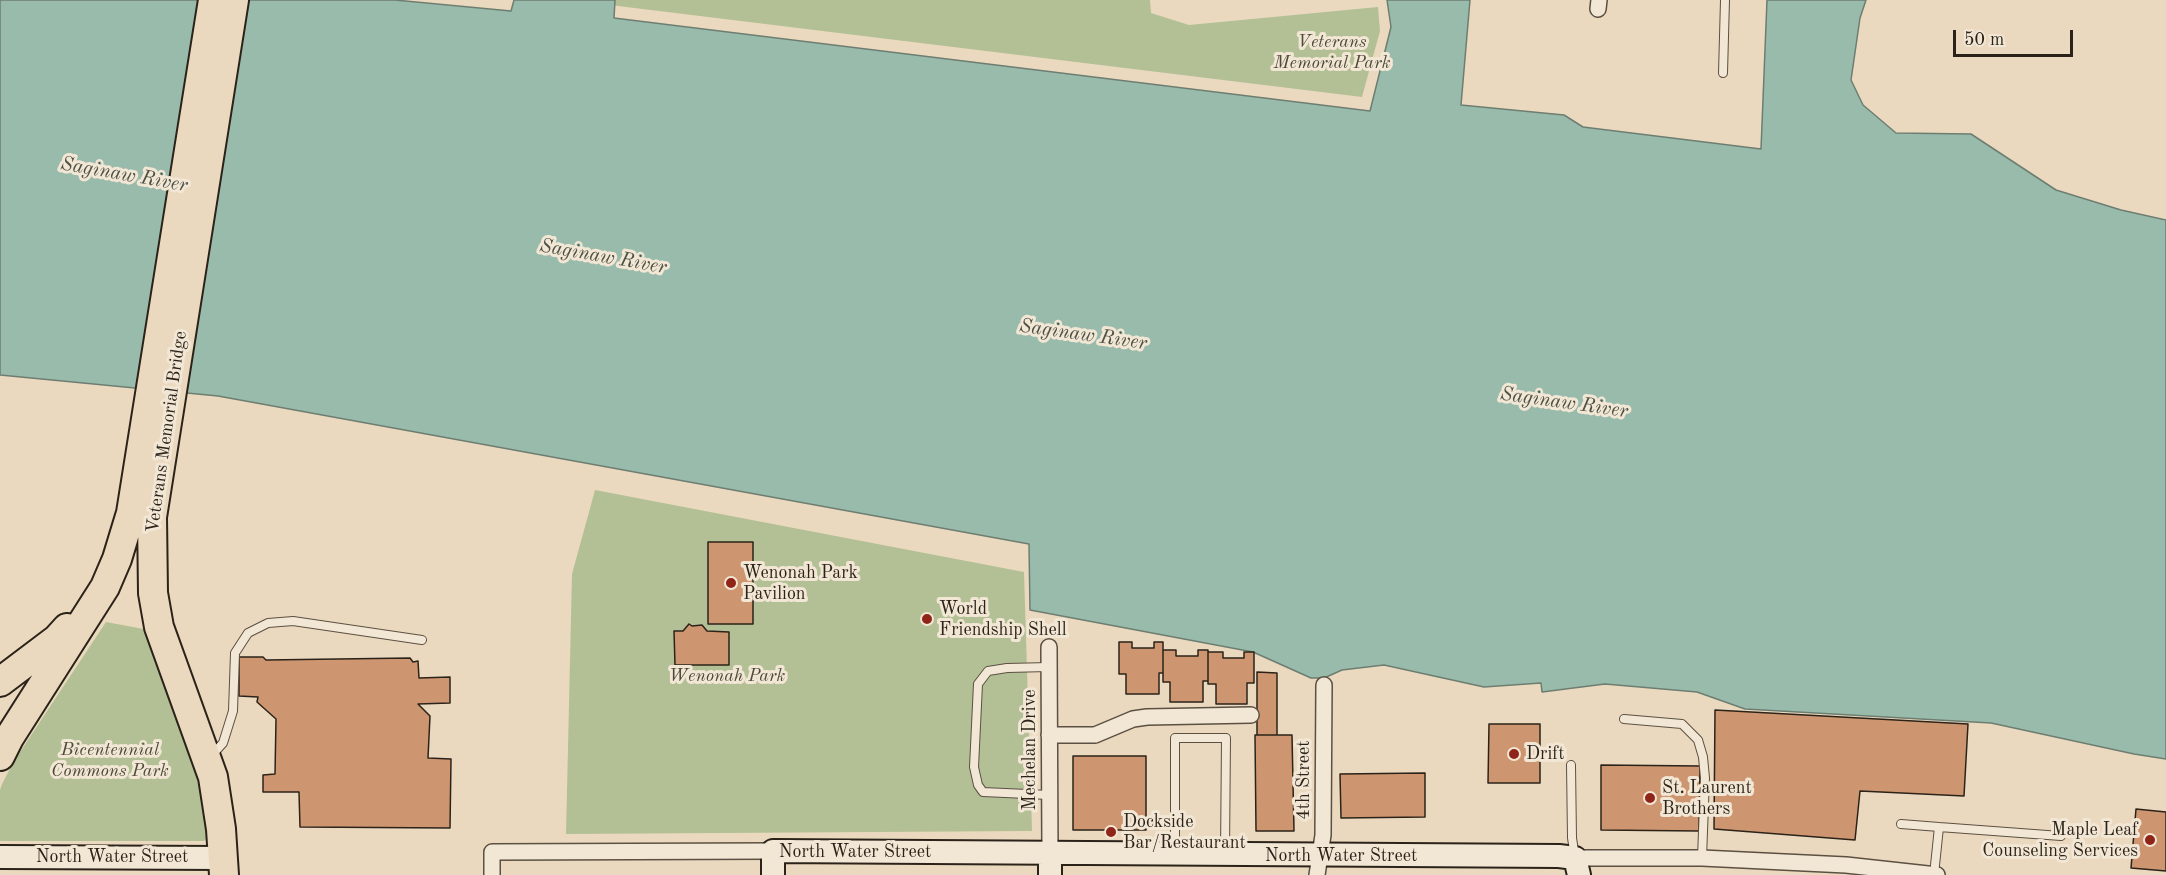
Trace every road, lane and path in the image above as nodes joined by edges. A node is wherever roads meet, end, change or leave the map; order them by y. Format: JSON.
{"nodes":[{"id":1,"x":213,"y":0,"type":"edge"},
{"id":2,"x":234,"y":0,"type":"edge"},
{"id":3,"x":1725,"y":0,"type":"edge"},
{"id":4,"x":1723,"y":73,"type":"dead end"},
{"id":5,"x":150,"y":458,"type":"junction"},
{"id":6,"x":105,"y":587,"type":"junction"},
{"id":7,"x":422,"y":640,"type":"dead end"},
{"id":8,"x":1049,"y":647,"type":"dead end"},
{"id":9,"x":1049,"y":667,"type":"junction"},
{"id":10,"x":0,"y":682,"type":"edge"},
{"id":11,"x":1324,"y":685,"type":"dead end"},
{"id":12,"x":1251,"y":716,"type":"dead end"},
{"id":13,"x":1624,"y":719,"type":"dead end"},
{"id":14,"x":1049,"y":735,"type":"junction"},
{"id":15,"x":0,"y":756,"type":"edge"},
{"id":16,"x":207,"y":761,"type":"junction"},
{"id":17,"x":1571,"y":765,"type":"dead end"},
{"id":18,"x":1049,"y":795,"type":"junction"},
{"id":19,"x":1901,"y":824,"type":"dead end"},
{"id":20,"x":1939,"y":827,"type":"junction"},
{"id":21,"x":2061,"y":836,"type":"dead end"},
{"id":22,"x":774,"y":851,"type":"junction"},
{"id":23,"x":1175,"y":855,"type":"junction"},
{"id":24,"x":1225,"y":855,"type":"junction"},
{"id":25,"x":0,"y":857,"type":"edge"},
{"id":26,"x":1702,"y":858,"type":"junction"},
{"id":27,"x":1050,"y":864,"type":"edge"},
{"id":28,"x":224,"y":866,"type":"edge"},
{"id":29,"x":1318,"y":866,"type":"edge"},
{"id":30,"x":1577,"y":866,"type":"edge"},
{"id":31,"x":1846,"y":870,"type":"edge"},
{"id":32,"x":492,"y":875,"type":"edge"},
{"id":33,"x":773,"y":875,"type":"edge"},
{"id":34,"x":1935,"y":875,"type":"edge"}],
"edges":[{"from":1,"to":5,"type":"highway","name":"Veterans Memorial Bridge"},
{"from":2,"to":5,"type":"highway","name":"Veterans Memorial Bridge"},
{"from":3,"to":4,"type":"lane"},
{"from":5,"to":6,"type":"highway","name":"Veterans Memorial Bridge"},
{"from":5,"to":16,"type":"highway","name":"Veterans Memorial Bridge"},
{"from":6,"to":10,"type":"highway"},
{"from":6,"to":15,"type":"highway","name":"Veterans Memorial Bridge"},
{"from":7,"to":16,"type":"lane"},
{"from":8,"to":9,"type":"street","name":"Mechelan Drive"},
{"from":9,"to":14,"type":"street","name":"Mechelan Drive"},
{"from":9,"to":18,"type":"lane"},
{"from":11,"to":29,"type":"street","name":"4th Street"},
{"from":12,"to":14,"type":"street"},
{"from":13,"to":26,"type":"lane"},
{"from":14,"to":18,"type":"street","name":"Mechelan Drive"},
{"from":16,"to":28,"type":"highway","name":"Veterans Memorial Bridge"},
{"from":17,"to":30,"type":"lane"},
{"from":18,"to":27,"type":"street","name":"Mechelan Drive"},
{"from":19,"to":20,"type":"lane"},
{"from":20,"to":21,"type":"lane"},
{"from":20,"to":34,"type":"lane"},
{"from":22,"to":27,"type":"street","name":"North Water Street"},
{"from":22,"to":32,"type":"street","name":"North Water Street"},
{"from":22,"to":33,"type":"street"},
{"from":23,"to":24,"type":"street","name":"North Water Street"},
{"from":23,"to":24,"type":"lane"},
{"from":23,"to":27,"type":"street","name":"North Water Street"},
{"from":24,"to":29,"type":"street","name":"North Water Street"},
{"from":25,"to":28,"type":"street","name":"North Water Street"},
{"from":26,"to":30,"type":"street","name":"North Water Street"},
{"from":26,"to":31,"type":"street","name":"North Water Street"},
{"from":29,"to":30,"type":"street","name":"North Water Street"},
{"from":31,"to":34,"type":"street","name":"North Water Street"}]}
